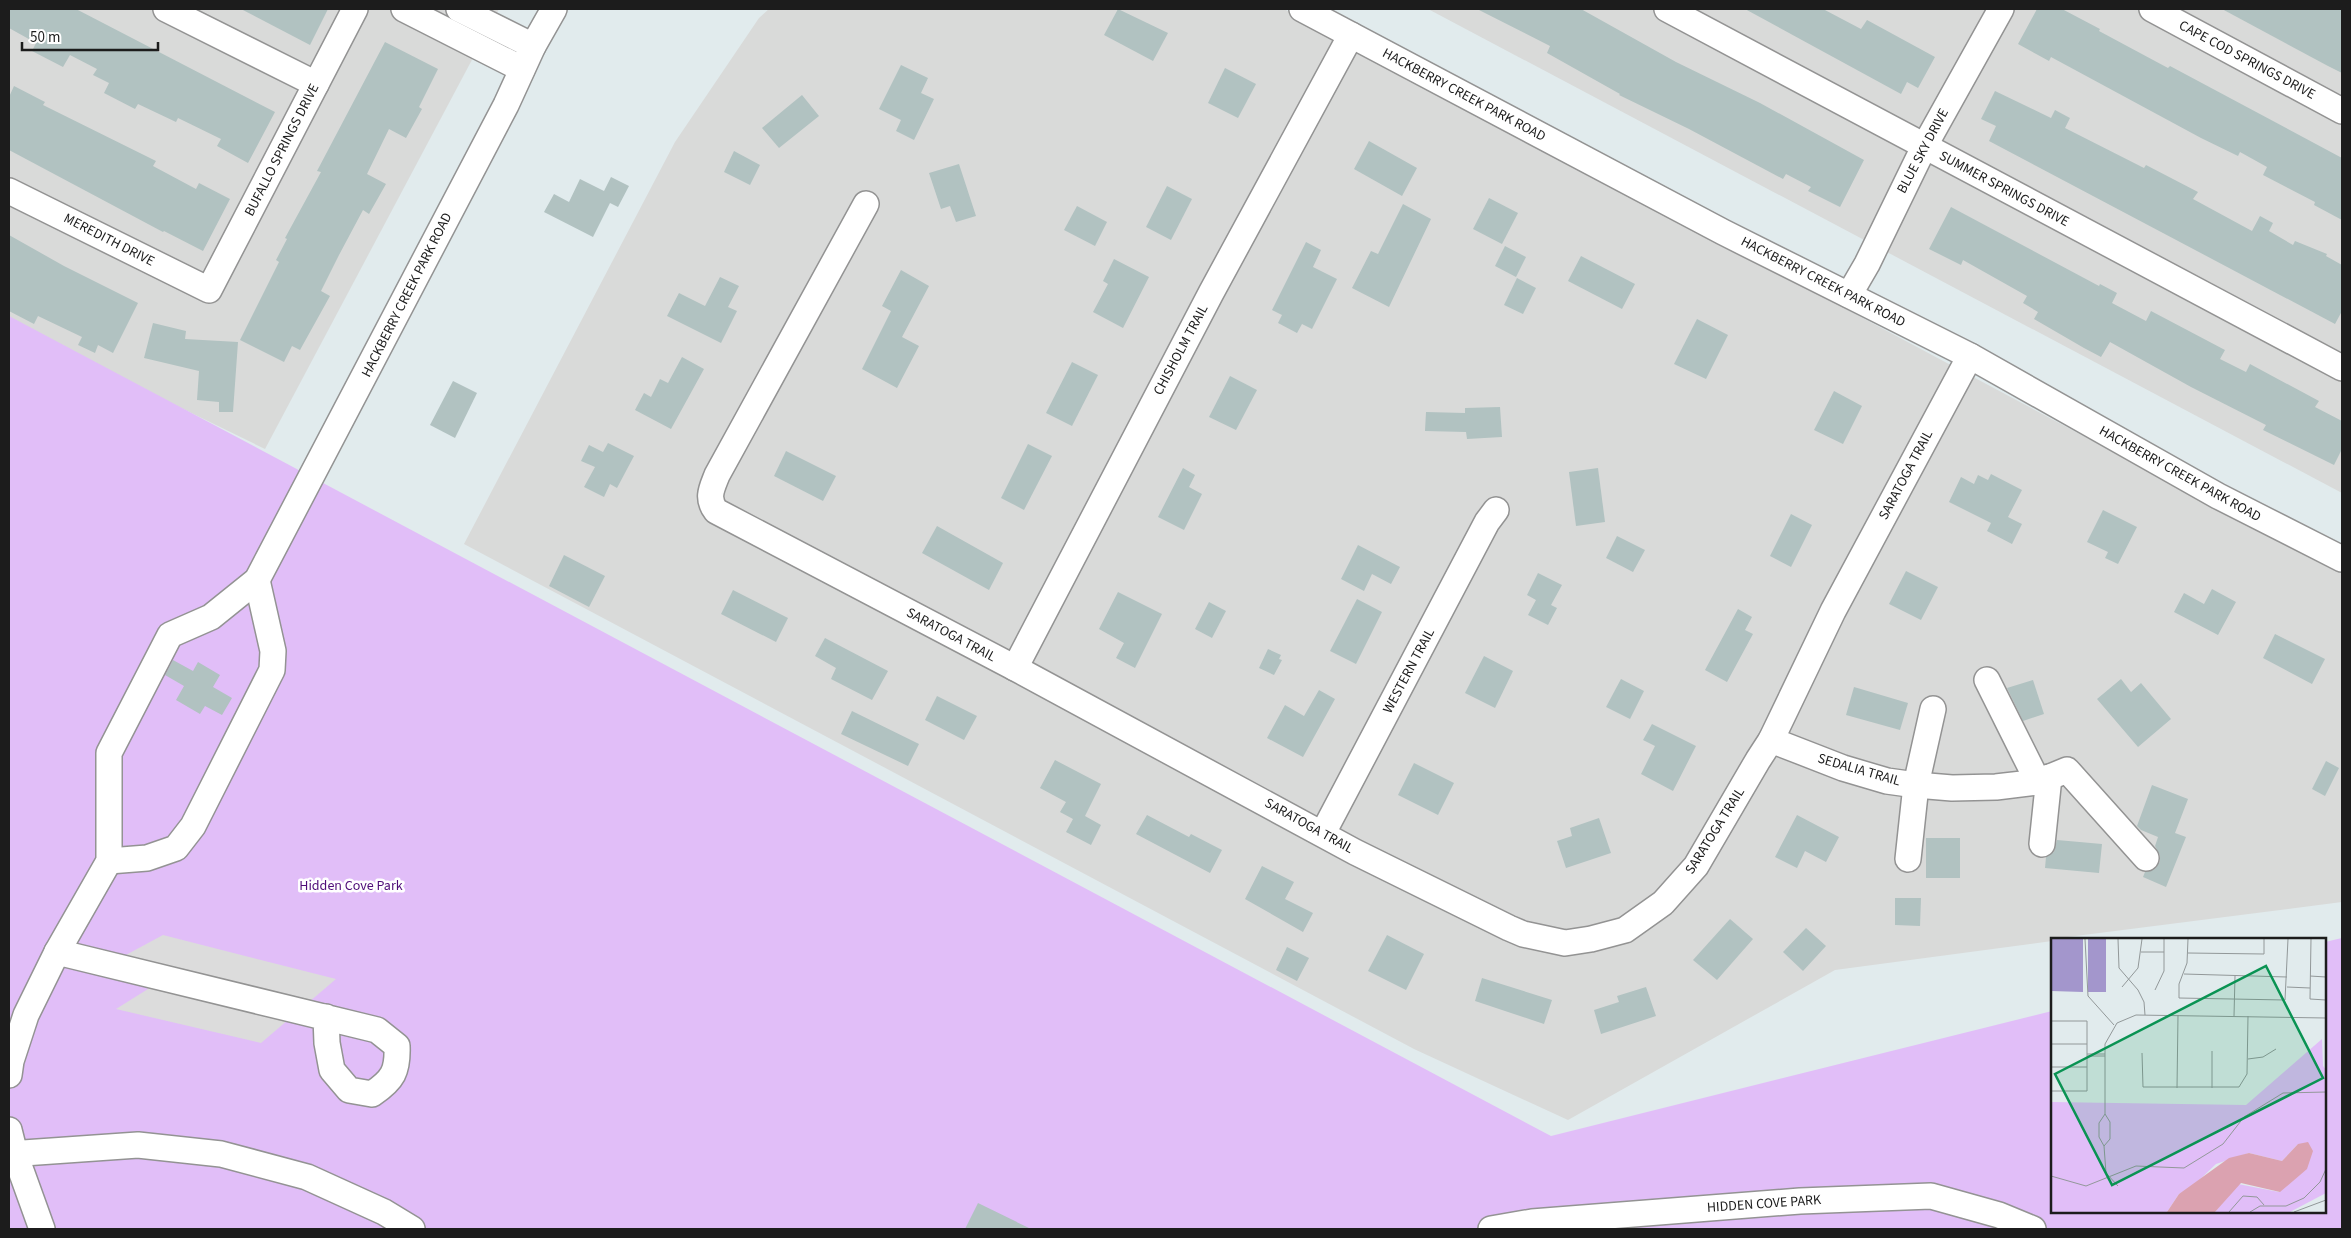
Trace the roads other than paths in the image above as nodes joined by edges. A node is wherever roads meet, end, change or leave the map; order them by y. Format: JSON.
{"nodes":[{"id":1,"x":166,"y":9,"type":"edge"},
{"id":2,"x":354,"y":9,"type":"edge"},
{"id":3,"x":404,"y":9,"type":"edge"},
{"id":4,"x":459,"y":9,"type":"edge"},
{"id":5,"x":554,"y":9,"type":"edge"},
{"id":6,"x":1302,"y":9,"type":"edge"},
{"id":7,"x":1666,"y":9,"type":"edge"},
{"id":8,"x":2001,"y":9,"type":"edge"},
{"id":9,"x":2152,"y":9,"type":"edge"},
{"id":10,"x":1351,"y":35,"type":"junction"},
{"id":11,"x":532,"y":46,"type":"junction"},
{"id":12,"x":522,"y":69,"type":"junction"},
{"id":13,"x":316,"y":84,"type":"junction"},
{"id":14,"x":2342,"y":111,"type":"edge"},
{"id":15,"x":1924,"y":147,"type":"junction"},
{"id":16,"x":9,"y":191,"type":"edge"},
{"id":17,"x":866,"y":204,"type":"dead end"},
{"id":18,"x":208,"y":290,"type":"joint"},
{"id":19,"x":1849,"y":295,"type":"junction"},
{"id":20,"x":1970,"y":356,"type":"junction"},
{"id":21,"x":2342,"y":368,"type":"edge"},
{"id":22,"x":1496,"y":510,"type":"dead end"},
{"id":23,"x":2342,"y":560,"type":"edge"},
{"id":24,"x":257,"y":580,"type":"junction"},
{"id":25,"x":1015,"y":668,"type":"junction"},
{"id":26,"x":1987,"y":680,"type":"dead end"},
{"id":27,"x":1934,"y":709,"type":"dead end"},
{"id":28,"x":1771,"y":740,"type":"junction"},
{"id":29,"x":2051,"y":776,"type":"junction"},
{"id":30,"x":1916,"y":785,"type":"junction"},
{"id":31,"x":1323,"y":833,"type":"junction"},
{"id":32,"x":2042,"y":844,"type":"dead end"},
{"id":33,"x":2146,"y":858,"type":"dead end"},
{"id":34,"x":1908,"y":859,"type":"dead end"},
{"id":35,"x":109,"y":861,"type":"junction"},
{"id":36,"x":57,"y":952,"type":"junction"},
{"id":37,"x":326,"y":1017,"type":"dead end"},
{"id":38,"x":9,"y":1075,"type":"edge"},
{"id":39,"x":9,"y":1130,"type":"edge"},
{"id":40,"x":12,"y":1154,"type":"edge"},
{"id":41,"x":42,"y":1229,"type":"edge"},
{"id":42,"x":412,"y":1229,"type":"edge"},
{"id":43,"x":1491,"y":1229,"type":"edge"},
{"id":44,"x":2034,"y":1229,"type":"edge"}],
"edges":[{"from":1,"to":13,"type":"street"},
{"from":2,"to":13,"type":"street","name":"BUFALLO SPRINGS DRIVE"},
{"from":3,"to":12,"type":"street"},
{"from":4,"to":11,"type":"street"},
{"from":5,"to":11,"type":"street","name":"HACKBERRY CREEK PARK ROAD"},
{"from":6,"to":10,"type":"street","name":"HACKBERRY CREEK PARK ROAD"},
{"from":7,"to":15,"type":"street","name":"SUMMER SPRINGS DRIVE"},
{"from":8,"to":15,"type":"street","name":"BLUE SKY DRIVE"},
{"from":9,"to":14,"type":"street","name":"CAPE COD SPRINGS DRIVE"},
{"from":10,"to":19,"type":"street","name":"HACKBERRY CREEK PARK ROAD"},
{"from":10,"to":25,"type":"street","name":"CHISHOLM TRAIL"},
{"from":11,"to":12,"type":"street","name":"HACKBERRY CREEK PARK ROAD"},
{"from":12,"to":24,"type":"street","name":"HACKBERRY CREEK PARK ROAD"},
{"from":13,"to":18,"type":"street","name":"BUFALLO SPRINGS DRIVE"},
{"from":15,"to":19,"type":"street","name":"BLUE SKY DRIVE"},
{"from":15,"to":21,"type":"street","name":"SUMMER SPRINGS DRIVE"},
{"from":16,"to":18,"type":"street","name":"MEREDITH DRIVE"},
{"from":17,"to":25,"type":"street","name":"SARATOGA TRAIL"},
{"from":19,"to":20,"type":"street","name":"HACKBERRY CREEK PARK ROAD"},
{"from":20,"to":23,"type":"street","name":"HACKBERRY CREEK PARK ROAD"},
{"from":20,"to":28,"type":"street","name":"SARATOGA TRAIL"},
{"from":22,"to":31,"type":"street","name":"WESTERN TRAIL"},
{"from":24,"to":35,"type":"street","name":"HACKBERRY CREEK PARK ROAD"},
{"from":24,"to":35,"type":"street"},
{"from":25,"to":31,"type":"street","name":"SARATOGA TRAIL"},
{"from":26,"to":29,"type":"street"},
{"from":27,"to":30,"type":"street"},
{"from":28,"to":30,"type":"street","name":"SEDALIA TRAIL"},
{"from":28,"to":31,"type":"street","name":"SARATOGA TRAIL"},
{"from":29,"to":30,"type":"street","name":"SEDALIA TRAIL"},
{"from":29,"to":32,"type":"street"},
{"from":29,"to":33,"type":"street"},
{"from":30,"to":34,"type":"street"},
{"from":35,"to":36,"type":"street","name":"HACKBERRY CREEK PARK ROAD"},
{"from":36,"to":37,"type":"street"},
{"from":36,"to":38,"type":"street","name":"HACKBERRY CREEK PARK ROAD"},
{"from":39,"to":40,"type":"street"},
{"from":40,"to":41,"type":"street"},
{"from":40,"to":42,"type":"street"},
{"from":43,"to":44,"type":"street","name":"HIDDEN COVE PARK"}]}
